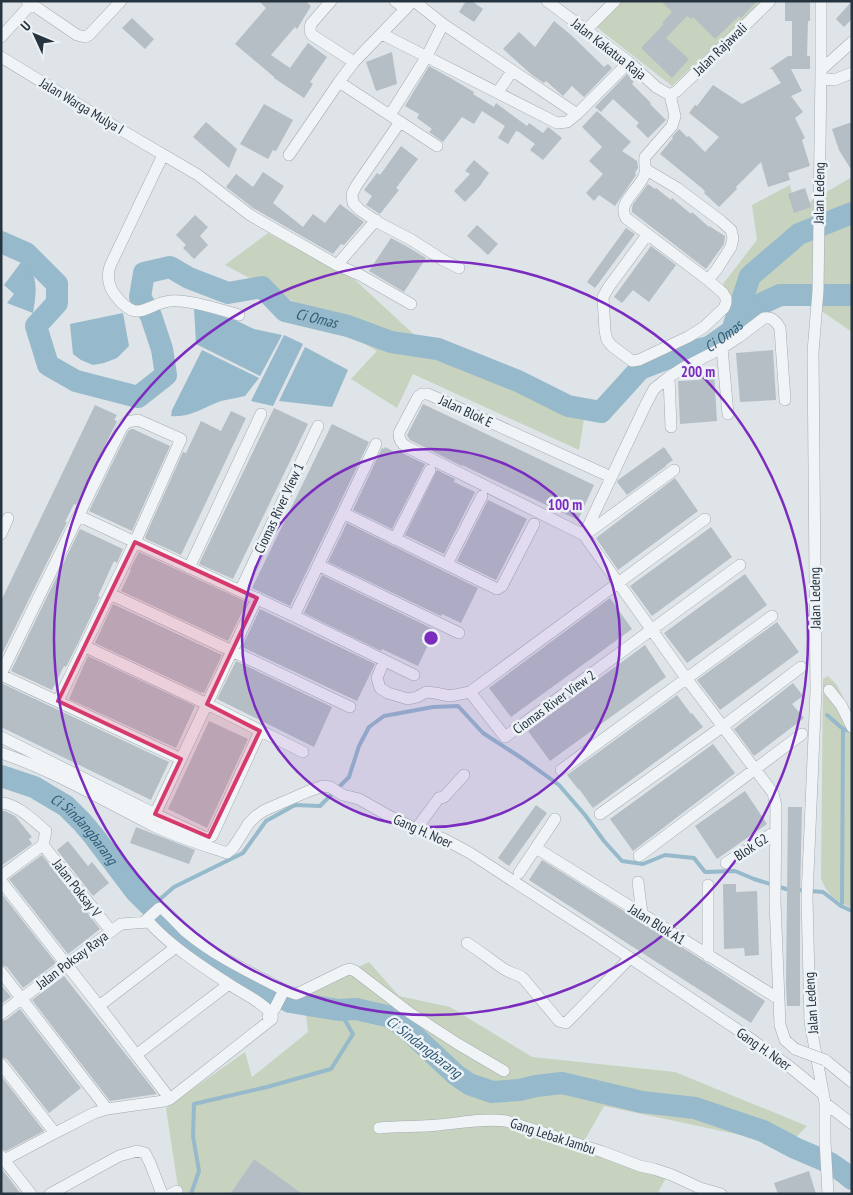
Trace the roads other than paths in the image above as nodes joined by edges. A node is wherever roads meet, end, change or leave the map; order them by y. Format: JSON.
{"nodes":[{"id":1,"x":121,"y":1,"type":"edge"},
{"id":2,"x":331,"y":1,"type":"edge"},
{"id":3,"x":395,"y":1,"type":"edge"},
{"id":4,"x":547,"y":1,"type":"edge"},
{"id":5,"x":615,"y":1,"type":"edge"},
{"id":6,"x":770,"y":1,"type":"edge"},
{"id":7,"x":821,"y":1,"type":"edge"},
{"id":8,"x":29,"y":3,"type":"edge"},
{"id":9,"x":411,"y":4,"type":"edge"},
{"id":10,"x":443,"y":24,"type":"junction"},
{"id":11,"x":586,"y":30,"type":"junction"},
{"id":12,"x":382,"y":34,"type":"junction"},
{"id":13,"x":1,"y":37,"type":"edge"},
{"id":14,"x":852,"y":42,"type":"edge"},
{"id":15,"x":427,"y":56,"type":"junction"},
{"id":16,"x":1,"y":57,"type":"edge"},
{"id":17,"x":354,"y":62,"type":"junction"},
{"id":18,"x":629,"y":62,"type":"junction"},
{"id":19,"x":512,"y":71,"type":"junction"},
{"id":20,"x":852,"y":72,"type":"edge"},
{"id":21,"x":821,"y":74,"type":"junction"},
{"id":22,"x":339,"y":82,"type":"junction"},
{"id":23,"x":498,"y":92,"type":"junction"},
{"id":24,"x":670,"y":95,"type":"junction"},
{"id":25,"x":577,"y":114,"type":"junction"},
{"id":26,"x":394,"y":119,"type":"junction"},
{"id":27,"x":437,"y":146,"type":"dead end"},
{"id":28,"x":163,"y":155,"type":"junction"},
{"id":29,"x":289,"y":155,"type":"dead end"},
{"id":30,"x":645,"y":169,"type":"junction"},
{"id":31,"x":376,"y":220,"type":"junction"},
{"id":32,"x":647,"y":235,"type":"junction"},
{"id":33,"x":337,"y":265,"type":"junction"},
{"id":34,"x":459,"y":268,"type":"dead end"},
{"id":35,"x":708,"y":280,"type":"junction"},
{"id":36,"x":411,"y":304,"type":"dead end"},
{"id":37,"x":239,"y":315,"type":"dead end"},
{"id":38,"x":722,"y":348,"type":"junction"},
{"id":39,"x":668,"y":377,"type":"junction"},
{"id":40,"x":785,"y":400,"type":"dead end"},
{"id":41,"x":261,"y":414,"type":"dead end"},
{"id":42,"x":728,"y":414,"type":"dead end"},
{"id":43,"x":318,"y":426,"type":"dead end"},
{"id":44,"x":671,"y":426,"type":"dead end"},
{"id":45,"x":376,"y":444,"type":"dead end"},
{"id":46,"x":430,"y":470,"type":"dead end"},
{"id":47,"x":674,"y":470,"type":"dead end"},
{"id":48,"x":611,"y":478,"type":"junction"},
{"id":49,"x":482,"y":496,"type":"dead end"},
{"id":50,"x":343,"y":513,"type":"junction"},
{"id":51,"x":79,"y":516,"type":"junction"},
{"id":52,"x":8,"y":518,"type":"dead end"},
{"id":53,"x":705,"y":519,"type":"dead end"},
{"id":54,"x":534,"y":524,"type":"dead end"},
{"id":55,"x":1,"y":534,"type":"edge"},
{"id":56,"x":584,"y":535,"type":"junction"},
{"id":57,"x":395,"y":539,"type":"junction"},
{"id":58,"x":135,"y":542,"type":"junction"},
{"id":59,"x":447,"y":564,"type":"junction"},
{"id":60,"x":318,"y":565,"type":"junction"},
{"id":61,"x":740,"y":566,"type":"dead end"},
{"id":62,"x":189,"y":568,"type":"junction"},
{"id":63,"x":618,"y":583,"type":"junction"},
{"id":64,"x":240,"y":591,"type":"junction"},
{"id":65,"x":110,"y":594,"type":"junction"},
{"id":66,"x":257,"y":598,"type":"junction"},
{"id":67,"x":294,"y":616,"type":"junction"},
{"id":68,"x":772,"y":616,"type":"dead end"},
{"id":69,"x":652,"y":631,"type":"junction"},
{"id":70,"x":459,"y":633,"type":"dead end"},
{"id":71,"x":84,"y":646,"type":"junction"},
{"id":72,"x":232,"y":651,"type":"junction"},
{"id":73,"x":384,"y":661,"type":"junction"},
{"id":74,"x":802,"y":667,"type":"dead end"},
{"id":75,"x":1,"y":674,"type":"edge"},
{"id":76,"x":414,"y":676,"type":"dead end"},
{"id":77,"x":686,"y":678,"type":"junction"},
{"id":78,"x":829,"y":690,"type":"dead end"},
{"id":79,"x":470,"y":692,"type":"junction"},
{"id":80,"x":58,"y":701,"type":"junction"},
{"id":81,"x":207,"y":704,"type":"junction"},
{"id":82,"x":350,"y":707,"type":"dead end"},
{"id":83,"x":851,"y":725,"type":"edge"},
{"id":84,"x":722,"y":727,"type":"junction"},
{"id":85,"x":260,"y":731,"type":"junction"},
{"id":86,"x":802,"y":734,"type":"dead end"},
{"id":87,"x":1,"y":737,"type":"edge"},
{"id":88,"x":303,"y":752,"type":"dead end"},
{"id":89,"x":1,"y":753,"type":"edge"},
{"id":90,"x":181,"y":759,"type":"junction"},
{"id":91,"x":561,"y":770,"type":"dead end"},
{"id":92,"x":755,"y":770,"type":"junction"},
{"id":93,"x":464,"y":775,"type":"dead end"},
{"id":94,"x":1,"y":803,"type":"edge"},
{"id":95,"x":155,"y":814,"type":"junction"},
{"id":96,"x":600,"y":814,"type":"dead end"},
{"id":97,"x":555,"y":819,"type":"dead end"},
{"id":98,"x":416,"y":829,"type":"junction"},
{"id":99,"x":776,"y":831,"type":"junction"},
{"id":100,"x":43,"y":845,"type":"junction"},
{"id":101,"x":536,"y":848,"type":"junction"},
{"id":102,"x":639,"y":856,"type":"dead end"},
{"id":103,"x":726,"y":863,"type":"dead end"},
{"id":104,"x":519,"y":873,"type":"dead end"},
{"id":105,"x":1,"y":876,"type":"edge"},
{"id":106,"x":1,"y":881,"type":"edge"},
{"id":107,"x":638,"y":882,"type":"dead end"},
{"id":108,"x":708,"y":885,"type":"dead end"},
{"id":109,"x":642,"y":914,"type":"junction"},
{"id":110,"x":147,"y":922,"type":"junction"},
{"id":111,"x":111,"y":931,"type":"junction"},
{"id":112,"x":468,"y":943,"type":"dead end"},
{"id":113,"x":176,"y":947,"type":"junction"},
{"id":114,"x":708,"y":956,"type":"junction"},
{"id":115,"x":630,"y":958,"type":"junction"},
{"id":116,"x":67,"y":964,"type":"junction"},
{"id":117,"x":1,"y":972,"type":"edge"},
{"id":118,"x":229,"y":984,"type":"junction"},
{"id":119,"x":284,"y":991,"type":"junction"},
{"id":120,"x":22,"y":999,"type":"junction"},
{"id":121,"x":779,"y":999,"type":"junction"},
{"id":122,"x":99,"y":1006,"type":"junction"},
{"id":123,"x":274,"y":1012,"type":"junction"},
{"id":124,"x":1,"y":1014,"type":"edge"},
{"id":125,"x":136,"y":1055,"type":"junction"},
{"id":126,"x":1,"y":1064,"type":"edge"},
{"id":127,"x":504,"y":1071,"type":"dead end"},
{"id":128,"x":852,"y":1082,"type":"edge"},
{"id":129,"x":824,"y":1098,"type":"junction"},
{"id":130,"x":170,"y":1099,"type":"junction"},
{"id":131,"x":107,"y":1109,"type":"junction"},
{"id":132,"x":852,"y":1124,"type":"edge"},
{"id":133,"x":379,"y":1128,"type":"dead end"},
{"id":134,"x":55,"y":1132,"type":"junction"},
{"id":135,"x":3,"y":1158,"type":"edge"},
{"id":136,"x":31,"y":1194,"type":"edge"},
{"id":137,"x":50,"y":1194,"type":"edge"},
{"id":138,"x":162,"y":1194,"type":"edge"},
{"id":139,"x":721,"y":1194,"type":"edge"},
{"id":140,"x":828,"y":1194,"type":"edge"}],
"edges":[{"from":1,"to":8,"type":"street"},
{"from":2,"to":17,"type":"street"},
{"from":3,"to":9,"type":"street"},
{"from":4,"to":11,"type":"street","name":"Jalan Kakatua Raja"},
{"from":5,"to":11,"type":"street"},
{"from":6,"to":24,"type":"street","name":"Jalan Rajawali"},
{"from":7,"to":21,"type":"street","name":"Jalan Ledeng"},
{"from":8,"to":13,"type":"street"},
{"from":9,"to":10,"type":"street"},
{"from":9,"to":12,"type":"street"},
{"from":10,"to":15,"type":"street"},
{"from":10,"to":19,"type":"street"},
{"from":11,"to":18,"type":"street","name":"Jalan Kakatua Raja"},
{"from":12,"to":15,"type":"street"},
{"from":12,"to":17,"type":"street"},
{"from":14,"to":21,"type":"street"},
{"from":15,"to":23,"type":"street"},
{"from":15,"to":26,"type":"street"},
{"from":16,"to":28,"type":"street","name":"Jalan Warga Mulya I"},
{"from":17,"to":22,"type":"street"},
{"from":18,"to":24,"type":"street","name":"Jalan Kakatua Raja"},
{"from":18,"to":25,"type":"street"},
{"from":19,"to":23,"type":"street"},
{"from":19,"to":25,"type":"street"},
{"from":20,"to":21,"type":"street"},
{"from":21,"to":129,"type":"street","name":"Jalan Ledeng"},
{"from":22,"to":26,"type":"street"},
{"from":22,"to":29,"type":"street"},
{"from":23,"to":25,"type":"street"},
{"from":24,"to":30,"type":"street"},
{"from":26,"to":27,"type":"street"},
{"from":26,"to":31,"type":"street"},
{"from":28,"to":33,"type":"street","name":"Jalan Warga Mulya I"},
{"from":28,"to":37,"type":"street"},
{"from":30,"to":32,"type":"street"},
{"from":30,"to":35,"type":"street"},
{"from":31,"to":33,"type":"street"},
{"from":31,"to":34,"type":"street"},
{"from":32,"to":35,"type":"street"},
{"from":32,"to":35,"type":"street"},
{"from":33,"to":36,"type":"street","name":"Jalan Warga Mulya I"},
{"from":38,"to":39,"type":"street"},
{"from":38,"to":40,"type":"street"},
{"from":38,"to":42,"type":"street"},
{"from":39,"to":44,"type":"street"},
{"from":39,"to":48,"type":"street"},
{"from":41,"to":62,"type":"street"},
{"from":43,"to":64,"type":"street","name":"Ciomas River View 1"},
{"from":45,"to":50,"type":"street"},
{"from":46,"to":57,"type":"street"},
{"from":47,"to":56,"type":"street"},
{"from":48,"to":56,"type":"street"},
{"from":48,"to":56,"type":"street","name":"Jalan Blok E"},
{"from":49,"to":59,"type":"street"},
{"from":50,"to":57,"type":"street"},
{"from":50,"to":60,"type":"street"},
{"from":51,"to":58,"type":"street"},
{"from":51,"to":58,"type":"street"},
{"from":51,"to":75,"type":"street"},
{"from":52,"to":55,"type":"street"},
{"from":53,"to":63,"type":"street"},
{"from":54,"to":59,"type":"street"},
{"from":56,"to":63,"type":"street"},
{"from":57,"to":59,"type":"street"},
{"from":58,"to":62,"type":"street"},
{"from":58,"to":65,"type":"street"},
{"from":60,"to":67,"type":"street"},
{"from":60,"to":70,"type":"street"},
{"from":61,"to":69,"type":"street","name":"Ciomas River View 2"},
{"from":62,"to":64,"type":"street"},
{"from":63,"to":69,"type":"street"},
{"from":63,"to":79,"type":"street"},
{"from":64,"to":66,"type":"street"},
{"from":65,"to":71,"type":"street"},
{"from":65,"to":72,"type":"street"},
{"from":66,"to":67,"type":"street"},
{"from":66,"to":72,"type":"street"},
{"from":67,"to":73,"type":"street"},
{"from":68,"to":77,"type":"street"},
{"from":69,"to":77,"type":"street"},
{"from":69,"to":79,"type":"street","name":"Ciomas River View 2"},
{"from":71,"to":80,"type":"street"},
{"from":71,"to":81,"type":"street"},
{"from":72,"to":81,"type":"street"},
{"from":72,"to":82,"type":"street"},
{"from":73,"to":76,"type":"street"},
{"from":73,"to":79,"type":"street"},
{"from":74,"to":84,"type":"street"},
{"from":75,"to":80,"type":"street"},
{"from":77,"to":84,"type":"street"},
{"from":77,"to":91,"type":"street"},
{"from":78,"to":83,"type":"street"},
{"from":80,"to":90,"type":"street"},
{"from":81,"to":85,"type":"street"},
{"from":81,"to":90,"type":"street"},
{"from":84,"to":92,"type":"street"},
{"from":84,"to":96,"type":"street"},
{"from":85,"to":88,"type":"street"},
{"from":85,"to":95,"type":"street"},
{"from":86,"to":92,"type":"street"},
{"from":87,"to":95,"type":"street"},
{"from":89,"to":98,"type":"street","name":"Gang H. Noer"},
{"from":90,"to":95,"type":"street"},
{"from":92,"to":99,"type":"street"},
{"from":92,"to":102,"type":"street"},
{"from":93,"to":98,"type":"street"},
{"from":94,"to":100,"type":"street"},
{"from":97,"to":101,"type":"street"},
{"from":98,"to":115,"type":"street","name":"Gang H. Noer"},
{"from":99,"to":103,"type":"street","name":"Blok G2"},
{"from":99,"to":121,"type":"street"},
{"from":100,"to":105,"type":"street"},
{"from":100,"to":111,"type":"street","name":"Jalan Poksay V"},
{"from":101,"to":104,"type":"street"},
{"from":101,"to":109,"type":"street","name":"Jalan Blok A1"},
{"from":106,"to":116,"type":"street"},
{"from":107,"to":109,"type":"street"},
{"from":108,"to":114,"type":"street"},
{"from":109,"to":114,"type":"street","name":"Jalan Blok A1"},
{"from":110,"to":111,"type":"street","name":"Jalan Poksay Raya"},
{"from":110,"to":113,"type":"street"},
{"from":110,"to":119,"type":"street"},
{"from":111,"to":116,"type":"street","name":"Jalan Poksay Raya"},
{"from":112,"to":115,"type":"street"},
{"from":113,"to":118,"type":"street"},
{"from":113,"to":122,"type":"street"},
{"from":114,"to":121,"type":"street","name":"Jalan Blok A1"},
{"from":115,"to":129,"type":"street","name":"Gang H. Noer"},
{"from":116,"to":120,"type":"street","name":"Jalan Poksay Raya"},
{"from":116,"to":122,"type":"street"},
{"from":117,"to":120,"type":"street"},
{"from":118,"to":123,"type":"street"},
{"from":118,"to":125,"type":"street"},
{"from":119,"to":123,"type":"street"},
{"from":119,"to":127,"type":"street"},
{"from":120,"to":124,"type":"street","name":"Jalan Poksay Raya"},
{"from":120,"to":131,"type":"street"},
{"from":121,"to":128,"type":"street","bridge":true},
{"from":122,"to":125,"type":"street"},
{"from":123,"to":130,"type":"street"},
{"from":125,"to":130,"type":"street"},
{"from":126,"to":134,"type":"street"},
{"from":129,"to":132,"type":"street","name":"Gang H. Noer"},
{"from":129,"to":140,"type":"street","name":"Jalan Ledeng"},
{"from":130,"to":131,"type":"street"},
{"from":131,"to":134,"type":"street"},
{"from":133,"to":139,"type":"street","name":"Gang Lebak Jambu"},
{"from":134,"to":135,"type":"street"},
{"from":135,"to":136,"type":"street"},
{"from":137,"to":138,"type":"street"}]}
